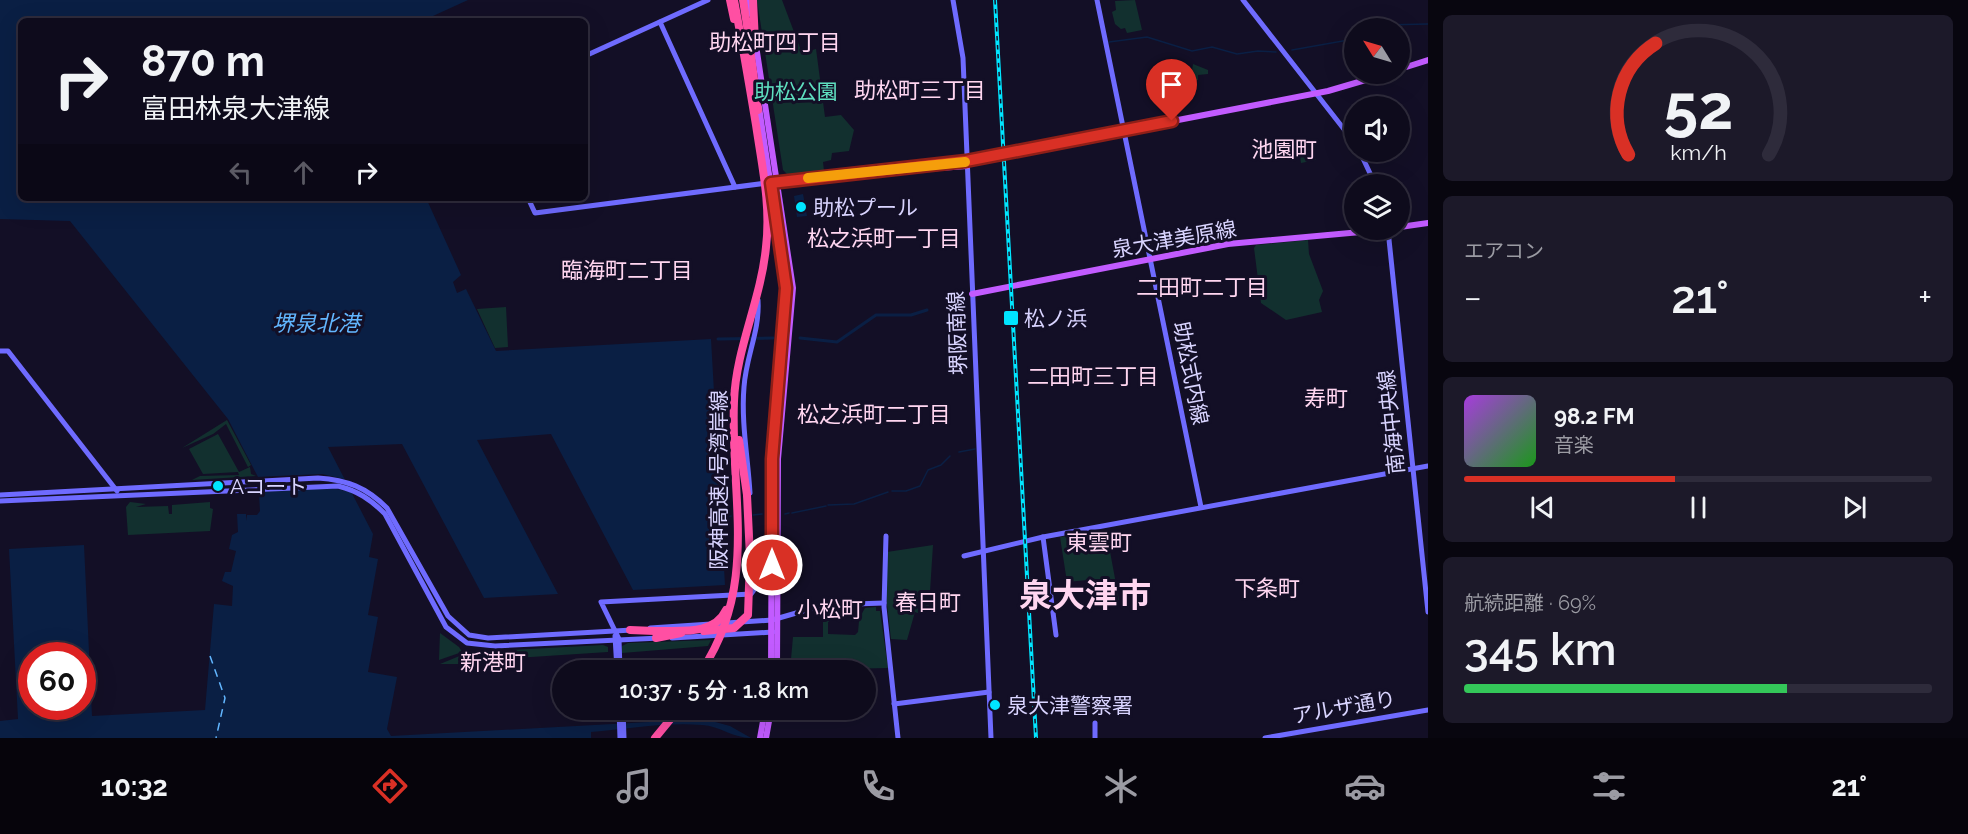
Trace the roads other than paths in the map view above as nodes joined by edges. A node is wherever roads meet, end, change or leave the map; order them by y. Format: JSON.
{"nodes":[{"id":1,"x":708,"y":0,"type":"edge"},
{"id":2,"x":736,"y":0,"type":"edge"},
{"id":3,"x":953,"y":0,"type":"edge"},
{"id":4,"x":1097,"y":0,"type":"edge"},
{"id":5,"x":1243,"y":0,"type":"edge"},
{"id":6,"x":751,"y":1,"type":"edge"},
{"id":7,"x":660,"y":22,"type":"junction"},
{"id":8,"x":755,"y":42,"type":"joint"},
{"id":9,"x":588,"y":55,"type":"edge"},
{"id":10,"x":1428,"y":60,"type":"edge"},
{"id":11,"x":1410,"y":66,"type":"edge"},
{"id":12,"x":751,"y":80,"type":"junction"},
{"id":13,"x":1350,"y":84,"type":"edge"},
{"id":14,"x":1318,"y":93,"type":"junction"},
{"id":15,"x":1344,"y":126,"type":"edge"},
{"id":16,"x":1124,"y":130,"type":"junction"},
{"id":17,"x":967,"y":157,"type":"junction"},
{"id":18,"x":967,"y":166,"type":"junction"},
{"id":19,"x":853,"y":173,"type":"junction"},
{"id":20,"x":775,"y":182,"type":"junction"},
{"id":21,"x":735,"y":187,"type":"junction"},
{"id":22,"x":529,"y":201,"type":"edge"},
{"id":23,"x":1428,"y":223,"type":"edge"},
{"id":24,"x":1410,"y":226,"type":"edge"},
{"id":25,"x":1344,"y":234,"type":"edge"},
{"id":26,"x":1386,"y":240,"type":"edge"},
{"id":27,"x":1152,"y":259,"type":"junction"},
{"id":28,"x":757,"y":289,"type":"dead end"},
{"id":29,"x":972,"y":294,"type":"junction"},
{"id":30,"x":0,"y":351,"type":"edge"},
{"id":31,"x":733,"y":413,"type":"junction"},
{"id":32,"x":739,"y":440,"type":"junction"},
{"id":33,"x":1428,"y":466,"type":"edge"},
{"id":34,"x":1413,"y":469,"type":"junction"},
{"id":35,"x":118,"y":492,"type":"junction"},
{"id":36,"x":0,"y":495,"type":"edge"},
{"id":37,"x":0,"y":501,"type":"edge"},
{"id":38,"x":1201,"y":507,"type":"junction"},
{"id":39,"x":886,"y":536,"type":"dead end"},
{"id":40,"x":1043,"y":537,"type":"junction"},
{"id":41,"x":983,"y":551,"type":"junction"},
{"id":42,"x":964,"y":556,"type":"dead end"},
{"id":43,"x":435,"y":598,"type":"junction"},
{"id":44,"x":884,"y":603,"type":"junction"},
{"id":45,"x":1428,"y":612,"type":"edge"},
{"id":46,"x":775,"y":620,"type":"junction"},
{"id":47,"x":630,"y":630,"type":"junction"},
{"id":48,"x":616,"y":631,"type":"junction"},
{"id":49,"x":775,"y":632,"type":"junction"},
{"id":50,"x":655,"y":634,"type":"junction"},
{"id":51,"x":1056,"y":635,"type":"dead end"},
{"id":52,"x":617,"y":639,"type":"junction"},
{"id":53,"x":618,"y":660,"type":"edge"},
{"id":54,"x":707,"y":660,"type":"edge"},
{"id":55,"x":713,"y":660,"type":"edge"},
{"id":56,"x":772,"y":660,"type":"edge"},
{"id":57,"x":776,"y":660,"type":"edge"},
{"id":58,"x":989,"y":692,"type":"junction"},
{"id":59,"x":894,"y":704,"type":"junction"},
{"id":60,"x":1428,"y":710,"type":"edge"},
{"id":61,"x":622,"y":720,"type":"edge"},
{"id":62,"x":664,"y":720,"type":"edge"},
{"id":63,"x":670,"y":720,"type":"edge"},
{"id":64,"x":763,"y":720,"type":"edge"},
{"id":65,"x":769,"y":720,"type":"edge"},
{"id":66,"x":1095,"y":723,"type":"dead end"},
{"id":67,"x":622,"y":735,"type":"edge"},
{"id":68,"x":650,"y":738,"type":"edge"},
{"id":69,"x":655,"y":738,"type":"edge"},
{"id":70,"x":760,"y":738,"type":"edge"},
{"id":71,"x":766,"y":738,"type":"edge"},
{"id":72,"x":898,"y":738,"type":"edge"},
{"id":73,"x":991,"y":738,"type":"edge"},
{"id":74,"x":1095,"y":738,"type":"edge"},
{"id":75,"x":1265,"y":738,"type":"edge"}],
"edges":[{"from":1,"to":7,"type":"street"},
{"from":2,"to":12,"type":"highway","name":"阪神高速4号湾岸線","bridge":true},
{"from":2,"to":32,"type":"highway","name":"阪神高速4号湾岸線","bridge":true},
{"from":3,"to":17,"type":"street","name":"堺阪南線"},
{"from":4,"to":16,"type":"street","name":"助松式内線"},
{"from":5,"to":14,"type":"street"},
{"from":6,"to":8,"type":"highway"},
{"from":7,"to":9,"type":"street"},
{"from":7,"to":21,"type":"street"},
{"from":8,"to":20,"type":"main road"},
{"from":10,"to":11,"type":"main road"},
{"from":12,"to":20,"type":"main road"},
{"from":12,"to":31,"type":"highway","name":"阪神高速4号湾岸線","bridge":true},
{"from":13,"to":14,"type":"main road"},
{"from":14,"to":15,"type":"street"},
{"from":14,"to":16,"type":"main road"},
{"from":16,"to":19,"type":"main road","bridge":true},
{"from":16,"to":27,"type":"street","name":"助松式内線"},
{"from":17,"to":18,"type":"street","name":"堺阪南線"},
{"from":17,"to":19,"type":"main road"},
{"from":18,"to":19,"type":"main road"},
{"from":18,"to":29,"type":"street","name":"堺阪南線"},
{"from":19,"to":20,"type":"main road"},
{"from":20,"to":21,"type":"street"},
{"from":20,"to":46,"type":"main road"},
{"from":21,"to":22,"type":"street"},
{"from":23,"to":24,"type":"main road"},
{"from":25,"to":27,"type":"main road","name":"泉大津美原線"},
{"from":26,"to":34,"type":"street","name":"南海中央線"},
{"from":27,"to":29,"type":"main road","name":"泉大津美原線"},
{"from":27,"to":38,"type":"street","name":"助松式内線"},
{"from":28,"to":48,"type":"street"},
{"from":29,"to":41,"type":"street","name":"堺阪南線"},
{"from":30,"to":35,"type":"street"},
{"from":31,"to":50,"type":"highway","bridge":true},
{"from":31,"to":54,"type":"highway","name":"阪神高速4号湾岸線","bridge":true},
{"from":32,"to":50,"type":"highway","bridge":true},
{"from":32,"to":55,"type":"highway","name":"阪神高速4号湾岸線","bridge":true},
{"from":33,"to":34,"type":"street"},
{"from":34,"to":38,"type":"street"},
{"from":34,"to":45,"type":"street","name":"南海中央線"},
{"from":35,"to":36,"type":"street"},
{"from":35,"to":37,"type":"street"},
{"from":35,"to":43,"type":"street"},
{"from":38,"to":40,"type":"street"},
{"from":39,"to":44,"type":"street"},
{"from":40,"to":41,"type":"street"},
{"from":40,"to":51,"type":"street"},
{"from":41,"to":42,"type":"street"},
{"from":41,"to":58,"type":"street","name":"堺阪南線"},
{"from":43,"to":48,"type":"street"},
{"from":43,"to":52,"type":"street"},
{"from":44,"to":46,"type":"street"},
{"from":44,"to":59,"type":"street"},
{"from":46,"to":47,"type":"street"},
{"from":46,"to":49,"type":"main road"},
{"from":47,"to":48,"type":"street"},
{"from":47,"to":50,"type":"highway"},
{"from":48,"to":52,"type":"street"},
{"from":49,"to":50,"type":"street"},
{"from":49,"to":56,"type":"main road"},
{"from":49,"to":57,"type":"main road"},
{"from":50,"to":52,"type":"street"},
{"from":52,"to":53,"type":"street"},
{"from":58,"to":59,"type":"street"},
{"from":58,"to":73,"type":"street","name":"堺阪南線"},
{"from":59,"to":72,"type":"street"},
{"from":60,"to":75,"type":"street","name":"アルザ通り"},
{"from":61,"to":67,"type":"street"},
{"from":62,"to":68,"type":"highway"},
{"from":63,"to":69,"type":"highway"},
{"from":64,"to":70,"type":"main road"},
{"from":65,"to":71,"type":"main road"},
{"from":66,"to":74,"type":"street"}]}
